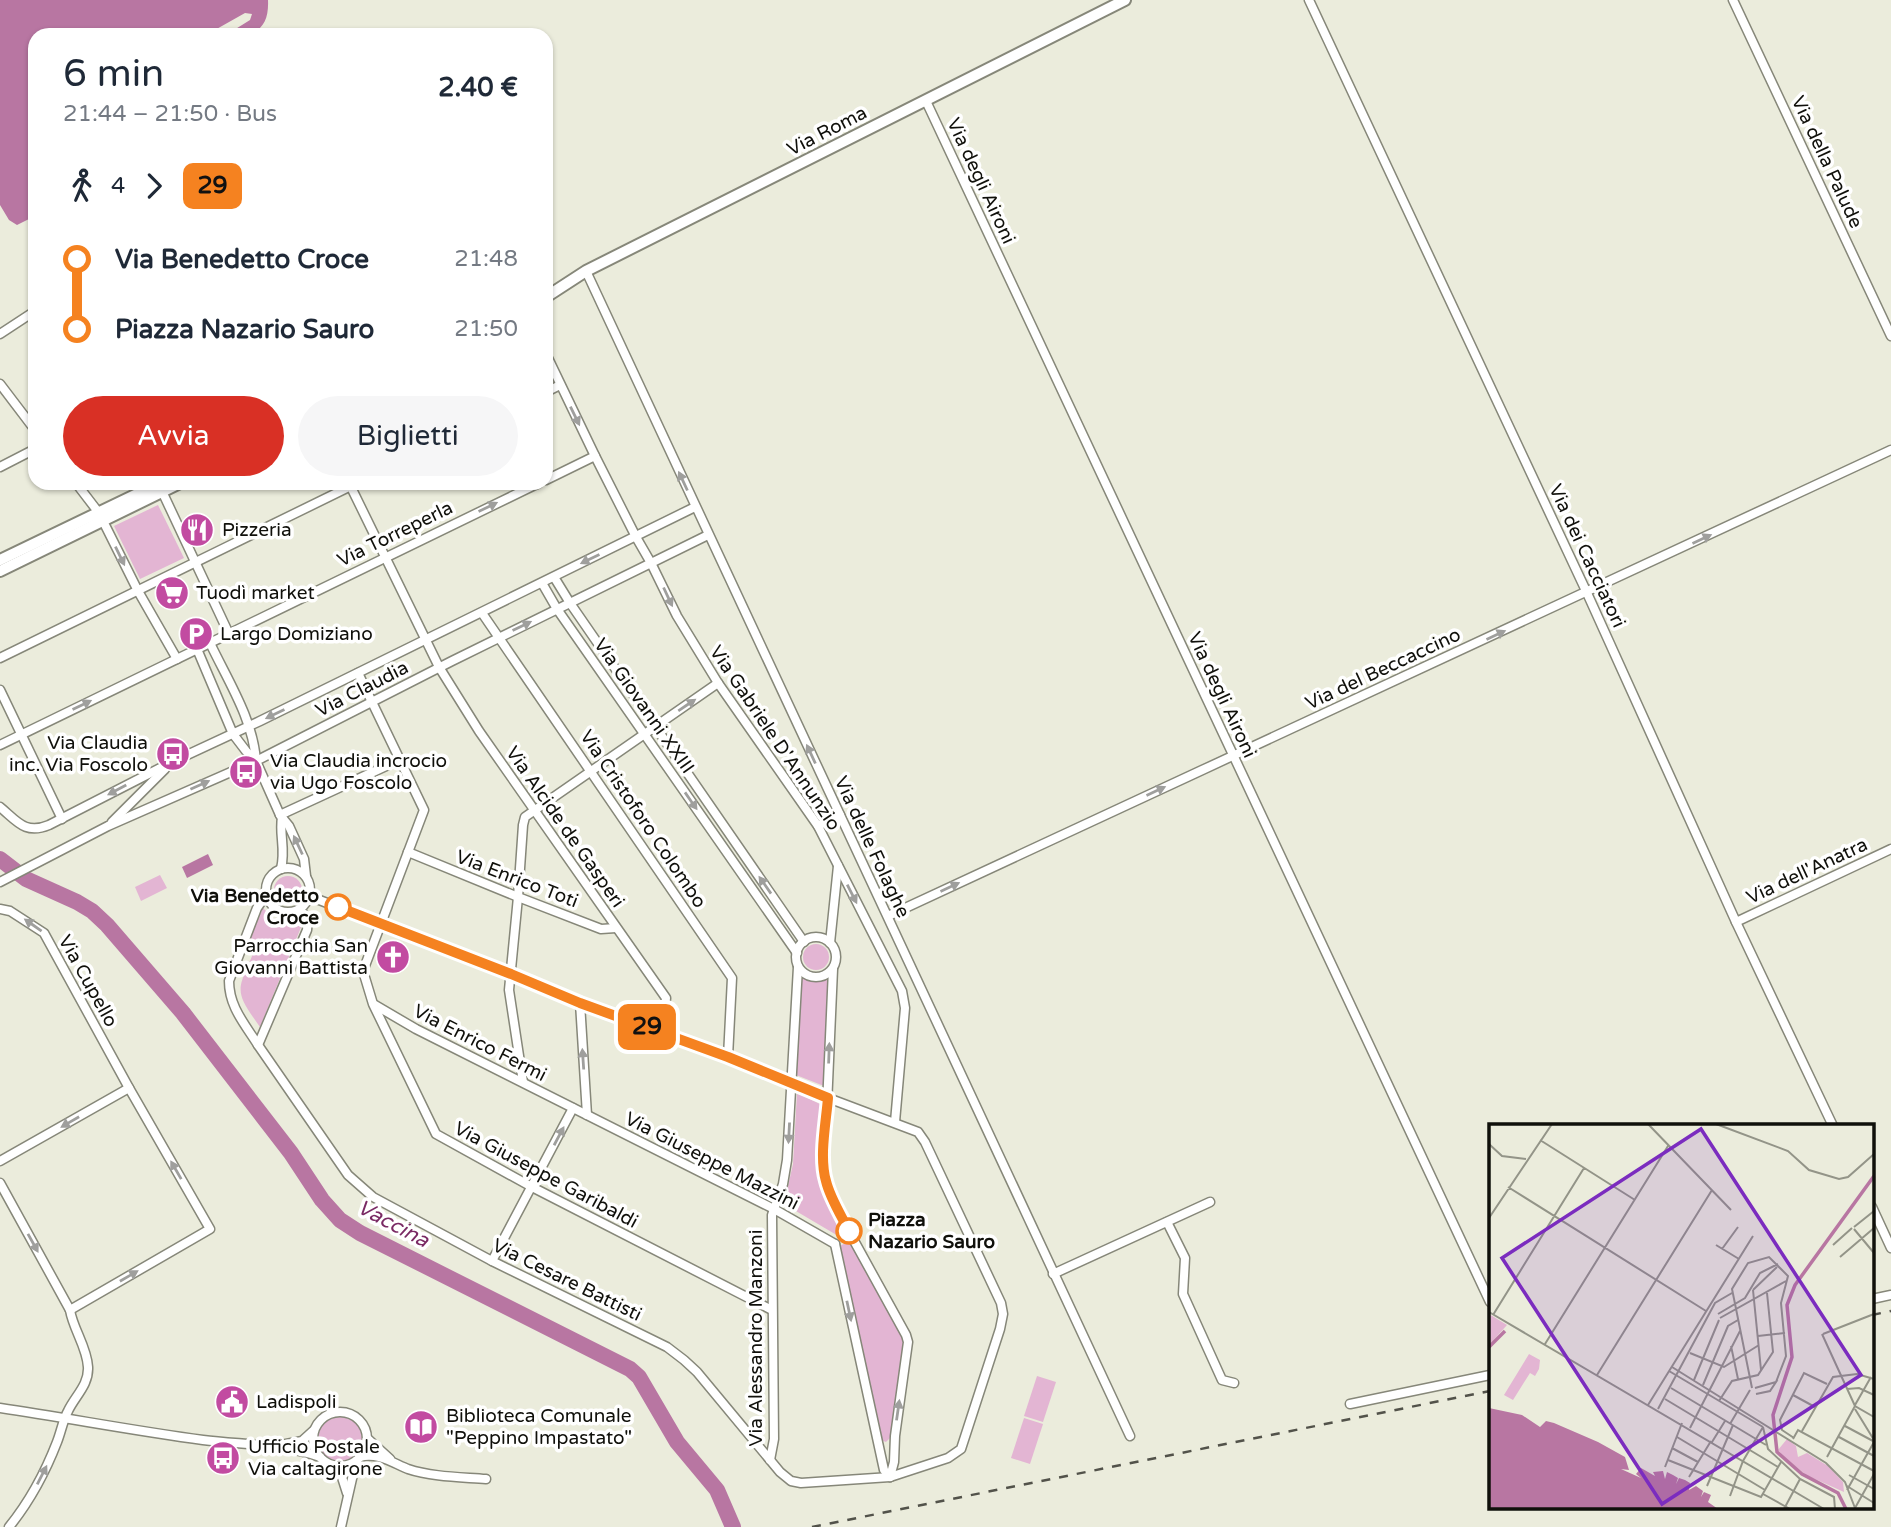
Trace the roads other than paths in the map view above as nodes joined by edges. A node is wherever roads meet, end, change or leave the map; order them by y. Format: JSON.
{"nodes":[{"id":1,"x":1125,"y":0,"type":"edge"},
{"id":2,"x":1309,"y":0,"type":"edge"},
{"id":3,"x":1734,"y":0,"type":"edge"},
{"id":4,"x":926,"y":101,"type":"junction"},
{"id":5,"x":586,"y":271,"type":"junction"},
{"id":6,"x":553,"y":292,"type":"edge"},
{"id":7,"x":28,"y":316,"type":"edge"},
{"id":8,"x":0,"y":334,"type":"edge"},
{"id":9,"x":1891,"y":336,"type":"edge"},
{"id":10,"x":553,"y":368,"type":"edge"},
{"id":11,"x":0,"y":384,"type":"edge"},
{"id":12,"x":561,"y":385,"type":"junction"},
{"id":13,"x":553,"y":389,"type":"edge"},
{"id":14,"x":28,"y":421,"type":"edge"},
{"id":15,"x":1891,"y":450,"type":"edge"},
{"id":16,"x":28,"y":453,"type":"edge"},
{"id":17,"x":595,"y":456,"type":"junction"},
{"id":18,"x":0,"y":467,"type":"edge"},
{"id":19,"x":553,"y":477,"type":"edge"},
{"id":20,"x":81,"y":490,"type":"edge"},
{"id":21,"x":157,"y":490,"type":"edge"},
{"id":22,"x":169,"y":490,"type":"edge"},
{"id":23,"x":340,"y":490,"type":"edge"},
{"id":24,"x":355,"y":490,"type":"edge"},
{"id":25,"x":524,"y":490,"type":"edge"},
{"id":26,"x":695,"y":507,"type":"junction"},
{"id":27,"x":101,"y":517,"type":"junction"},
{"id":28,"x":708,"y":536,"type":"junction"},
{"id":29,"x":636,"y":537,"type":"junction"},
{"id":30,"x":385,"y":557,"type":"junction"},
{"id":31,"x":0,"y":561,"type":"edge"},
{"id":32,"x":196,"y":562,"type":"junction"},
{"id":33,"x":651,"y":563,"type":"junction"},
{"id":34,"x":0,"y":571,"type":"edge"},
{"id":35,"x":554,"y":577,"type":"junction"},
{"id":36,"x":542,"y":583,"type":"junction"},
{"id":37,"x":138,"y":592,"type":"junction"},
{"id":38,"x":1587,"y":593,"type":"junction"},
{"id":39,"x":570,"y":603,"type":"junction"},
{"id":40,"x":557,"y":609,"type":"junction"},
{"id":41,"x":482,"y":613,"type":"junction"},
{"id":42,"x":229,"y":634,"type":"junction"},
{"id":43,"x":499,"y":637,"type":"junction"},
{"id":44,"x":424,"y":641,"type":"junction"},
{"id":45,"x":210,"y":643,"type":"junction"},
{"id":46,"x":197,"y":649,"type":"junction"},
{"id":47,"x":0,"y":658,"type":"edge"},
{"id":48,"x":177,"y":659,"type":"junction"},
{"id":49,"x":439,"y":667,"type":"junction"},
{"id":50,"x":358,"y":673,"type":"junction"},
{"id":51,"x":718,"y":683,"type":"junction"},
{"id":52,"x":0,"y":690,"type":"edge"},
{"id":53,"x":371,"y":702,"type":"junction"},
{"id":54,"x":250,"y":726,"type":"junction"},
{"id":55,"x":655,"y":726,"type":"junction"},
{"id":56,"x":233,"y":734,"type":"junction"},
{"id":57,"x":644,"y":734,"type":"junction"},
{"id":58,"x":21,"y":735,"type":"junction"},
{"id":59,"x":0,"y":746,"type":"edge"},
{"id":60,"x":1233,"y":755,"type":"junction"},
{"id":61,"x":399,"y":760,"type":"junction"},
{"id":62,"x":172,"y":761,"type":"junction"},
{"id":63,"x":256,"y":761,"type":"junction"},
{"id":64,"x":592,"y":771,"type":"junction"},
{"id":65,"x":0,"y":807,"type":"edge"},
{"id":66,"x":534,"y":810,"type":"junction"},
{"id":67,"x":840,"y":815,"type":"junction"},
{"id":68,"x":281,"y":816,"type":"junction"},
{"id":69,"x":62,"y":819,"type":"junction"},
{"id":70,"x":108,"y":826,"type":"junction"},
{"id":71,"x":818,"y":826,"type":"junction"},
{"id":72,"x":732,"y":838,"type":"junction"},
{"id":73,"x":721,"y":845,"type":"junction"},
{"id":74,"x":1891,"y":849,"type":"edge"},
{"id":75,"x":408,"y":852,"type":"junction"},
{"id":76,"x":838,"y":866,"type":"junction"},
{"id":77,"x":281,"y":869,"type":"junction"},
{"id":78,"x":306,"y":876,"type":"junction"},
{"id":79,"x":0,"y":882,"type":"edge"},
{"id":80,"x":266,"y":895,"type":"junction"},
{"id":81,"x":310,"y":896,"type":"junction"},
{"id":82,"x":518,"y":897,"type":"junction"},
{"id":83,"x":0,"y":909,"type":"edge"},
{"id":84,"x":300,"y":909,"type":"junction"},
{"id":85,"x":888,"y":916,"type":"junction"},
{"id":86,"x":1736,"y":922,"type":"junction"},
{"id":87,"x":381,"y":924,"type":"junction"},
{"id":88,"x":616,"y":928,"type":"junction"},
{"id":89,"x":804,"y":942,"type":"junction"},
{"id":90,"x":830,"y":943,"type":"junction"},
{"id":91,"x":797,"y":953,"type":"junction"},
{"id":92,"x":798,"y":967,"type":"junction"},
{"id":93,"x":833,"y":969,"type":"junction"},
{"id":94,"x":511,"y":974,"type":"junction"},
{"id":95,"x":580,"y":1003,"type":"junction"},
{"id":96,"x":373,"y":1004,"type":"junction"},
{"id":97,"x":662,"y":1032,"type":"junction"},
{"id":98,"x":258,"y":1045,"type":"junction"},
{"id":99,"x":728,"y":1057,"type":"junction"},
{"id":100,"x":523,"y":1082,"type":"junction"},
{"id":101,"x":792,"y":1082,"type":"junction"},
{"id":102,"x":129,"y":1088,"type":"junction"},
{"id":103,"x":828,"y":1098,"type":"junction"},
{"id":104,"x":573,"y":1108,"type":"junction"},
{"id":105,"x":587,"y":1115,"type":"junction"},
{"id":106,"x":895,"y":1122,"type":"junction"},
{"id":107,"x":1832,"y":1124,"type":"edge"},
{"id":108,"x":0,"y":1161,"type":"edge"},
{"id":109,"x":0,"y":1183,"type":"edge"},
{"id":110,"x":532,"y":1187,"type":"junction"},
{"id":111,"x":1210,"y":1202,"type":"dead end"},
{"id":112,"x":774,"y":1209,"type":"junction"},
{"id":113,"x":1874,"y":1211,"type":"edge"},
{"id":114,"x":1167,"y":1222,"type":"junction"},
{"id":115,"x":852,"y":1237,"type":"junction"},
{"id":116,"x":835,"y":1244,"type":"junction"},
{"id":117,"x":1891,"y":1248,"type":"edge"},
{"id":118,"x":492,"y":1261,"type":"junction"},
{"id":119,"x":1053,"y":1274,"type":"junction"},
{"id":120,"x":1489,"y":1300,"type":"edge"},
{"id":121,"x":70,"y":1310,"type":"junction"},
{"id":122,"x":772,"y":1310,"type":"junction"},
{"id":123,"x":1489,"y":1375,"type":"edge"},
{"id":124,"x":1234,"y":1383,"type":"dead end"},
{"id":125,"x":1350,"y":1404,"type":"dead end"},
{"id":126,"x":0,"y":1408,"type":"edge"},
{"id":127,"x":66,"y":1418,"type":"junction"},
{"id":128,"x":315,"y":1428,"type":"junction"},
{"id":129,"x":1130,"y":1436,"type":"dead end"},
{"id":130,"x":368,"y":1438,"type":"junction"},
{"id":131,"x":275,"y":1446,"type":"junction"},
{"id":132,"x":320,"y":1457,"type":"junction"},
{"id":133,"x":358,"y":1459,"type":"junction"},
{"id":134,"x":770,"y":1460,"type":"junction"},
{"id":135,"x":393,"y":1461,"type":"junction"},
{"id":136,"x":335,"y":1466,"type":"junction"},
{"id":137,"x":890,"y":1477,"type":"junction"},
{"id":138,"x":486,"y":1479,"type":"dead end"},
{"id":139,"x":348,"y":1496,"type":"junction"},
{"id":140,"x":342,"y":1524,"type":"edge"},
{"id":141,"x":9,"y":1527,"type":"edge"}],
"edges":[{"from":1,"to":4,"type":"street","name":"Via Roma"},
{"from":2,"to":38,"type":"street","name":"Via dei Cacciatori"},
{"from":3,"to":9,"type":"street","name":"Via della Palude"},
{"from":4,"to":5,"type":"street","name":"Via Roma"},
{"from":4,"to":60,"type":"street","name":"Via degli Aironi"},
{"from":5,"to":6,"type":"street","name":"Via Roma"},
{"from":26,"to":5,"type":"street","name":"Via delle Folaghe","one_way":true},
{"from":7,"to":8,"type":"street"},
{"from":10,"to":12,"type":"street","name":"Via Gabriele D'Annunzio"},
{"from":11,"to":14,"type":"street"},
{"from":12,"to":13,"type":"street"},
{"from":12,"to":17,"type":"street","name":"Via Gabriele D'Annunzio","one_way":true},
{"from":38,"to":15,"type":"street","name":"Via del Beccaccino","one_way":true},
{"from":16,"to":18,"type":"street"},
{"from":17,"to":19,"type":"street"},
{"from":17,"to":29,"type":"street","name":"Via Gabriele D'Annunzio"},
{"from":20,"to":27,"type":"street"},
{"from":21,"to":27,"type":"street"},
{"from":22,"to":32,"type":"street"},
{"from":23,"to":32,"type":"street"},
{"from":24,"to":30,"type":"street","name":"Via Alcide de Gasperi"},
{"from":30,"to":25,"type":"street","name":"Via Torreperla","one_way":true},
{"from":26,"to":28,"type":"street","name":"Via delle Folaghe"},
{"from":26,"to":29,"type":"street","name":"Via Claudia"},
{"from":27,"to":31,"type":"street"},
{"from":27,"to":34,"type":"street"},
{"from":27,"to":37,"type":"street","one_way":true},
{"from":28,"to":33,"type":"street","name":"Via Claudia"},
{"from":67,"to":28,"type":"street","name":"Via delle Folaghe","one_way":true},
{"from":29,"to":33,"type":"street","name":"Via Gabriele D'Annunzio"},
{"from":29,"to":35,"type":"street","name":"Via Claudia","one_way":true},
{"from":30,"to":42,"type":"street","name":"Via Torreperla"},
{"from":30,"to":44,"type":"street","name":"Via Alcide de Gasperi"},
{"from":32,"to":37,"type":"street"},
{"from":32,"to":42,"type":"street"},
{"from":33,"to":39,"type":"street","name":"Via Claudia"},
{"from":33,"to":51,"type":"street","name":"Via Gabriele D'Annunzio","one_way":true},
{"from":35,"to":36,"type":"street","name":"Via Claudia"},
{"from":35,"to":39,"type":"street","name":"Via Giovanni XXIII"},
{"from":36,"to":40,"type":"street","name":"Via Giovanni XXIII"},
{"from":36,"to":41,"type":"street","name":"Via Claudia"},
{"from":37,"to":47,"type":"street"},
{"from":37,"to":48,"type":"street"},
{"from":60,"to":38,"type":"street","name":"Via del Beccaccino","one_way":true},
{"from":38,"to":86,"type":"street","name":"Via dei Cacciatori"},
{"from":39,"to":40,"type":"street","name":"Via Claudia"},
{"from":39,"to":55,"type":"street","name":"Via Giovanni XXIII"},
{"from":43,"to":40,"type":"street","name":"Via Claudia","one_way":true},
{"from":40,"to":57,"type":"street","name":"Via Giovanni XXIII"},
{"from":41,"to":43,"type":"street","name":"Via Cristoforo Colombo"},
{"from":41,"to":44,"type":"street","name":"Via Claudia"},
{"from":42,"to":45,"type":"street"},
{"from":43,"to":49,"type":"street","name":"Via Claudia"},
{"from":43,"to":64,"type":"street","name":"Via Cristoforo Colombo"},
{"from":44,"to":49,"type":"street","name":"Via Alcide de Gasperi"},
{"from":44,"to":50,"type":"street","name":"Via Claudia"},
{"from":45,"to":46,"type":"street"},
{"from":45,"to":54,"type":"street"},
{"from":46,"to":48,"type":"street"},
{"from":46,"to":56,"type":"street"},
{"from":58,"to":48,"type":"street","one_way":true},
{"from":49,"to":53,"type":"street","name":"Via Claudia"},
{"from":49,"to":66,"type":"street","name":"Via Alcide de Gasperi"},
{"from":50,"to":53,"type":"street","name":"Via Giuseppe Garibaldi"},
{"from":50,"to":54,"type":"street","name":"Via Claudia","one_way":true},
{"from":55,"to":51,"type":"street","one_way":true},
{"from":51,"to":71,"type":"street","name":"Via Gabriele D'Annunzio"},
{"from":52,"to":58,"type":"street"},
{"from":53,"to":61,"type":"street","name":"Via Giuseppe Garibaldi"},
{"from":53,"to":63,"type":"street","name":"Via Claudia"},
{"from":54,"to":56,"type":"street","name":"Via Claudia"},
{"from":54,"to":63,"type":"street"},
{"from":55,"to":57,"type":"street"},
{"from":55,"to":72,"type":"street","name":"Via Giovanni XXIII"},
{"from":56,"to":62,"type":"street","name":"Via Claudia"},
{"from":56,"to":63,"type":"street"},
{"from":57,"to":64,"type":"street"},
{"from":57,"to":73,"type":"street","name":"Via Giovanni XXIII","one_way":true},
{"from":58,"to":59,"type":"street"},
{"from":58,"to":69,"type":"street"},
{"from":85,"to":60,"type":"street","name":"Via del Beccaccino","one_way":true},
{"from":60,"to":120,"type":"street","name":"Via degli Aironi"},
{"from":61,"to":68,"type":"street"},
{"from":61,"to":75,"type":"street","name":"Via Giuseppe Garibaldi"},
{"from":62,"to":69,"type":"street","name":"Via Claudia","one_way":true},
{"from":62,"to":70,"type":"street","name":"Via Claudia"},
{"from":63,"to":68,"type":"street"},
{"from":70,"to":63,"type":"street","name":"Via Claudia","one_way":true},
{"from":64,"to":66,"type":"street"},
{"from":64,"to":99,"type":"street","name":"Via Cristoforo Colombo"},
{"from":65,"to":69,"type":"street","name":"Via Claudia"},
{"from":66,"to":82,"type":"street"},
{"from":66,"to":88,"type":"street","name":"Via Alcide de Gasperi"},
{"from":67,"to":71,"type":"street"},
{"from":67,"to":85,"type":"street","name":"Via delle Folaghe"},
{"from":68,"to":77,"type":"street"},
{"from":78,"to":68,"type":"street","one_way":true},
{"from":70,"to":79,"type":"street"},
{"from":71,"to":76,"type":"street","name":"Via Gabriele D'Annunzio"},
{"from":72,"to":73,"type":"street"},
{"from":89,"to":72,"type":"street","name":"Via Giovanni XXIII","one_way":true},
{"from":73,"to":91,"type":"street","name":"Via Giovanni XXIII"},
{"from":74,"to":86,"type":"street","name":"Via dell'Anatra"},
{"from":75,"to":82,"type":"street","name":"Via Enrico Toti"},
{"from":75,"to":87,"type":"street","name":"Via Giuseppe Garibaldi"},
{"from":76,"to":90,"type":"street"},
{"from":76,"to":106,"type":"street","name":"Via Gabriele D'Annunzio","one_way":true},
{"from":77,"to":78,"type":"street"},
{"from":77,"to":80,"type":"street"},
{"from":78,"to":81,"type":"street"},
{"from":80,"to":84,"type":"street"},
{"from":80,"to":98,"type":"street","name":"Via Cesare Battisti"},
{"from":81,"to":84,"type":"street"},
{"from":81,"to":87,"type":"street"},
{"from":82,"to":88,"type":"street","name":"Via Enrico Toti"},
{"from":82,"to":94,"type":"street"},
{"from":102,"to":83,"type":"street","name":"Via Cupello","one_way":true},
{"from":84,"to":98,"type":"street"},
{"from":85,"to":119,"type":"street","name":"Via delle Folaghe"},
{"from":86,"to":107,"type":"street","name":"Via dei Cacciatori"},
{"from":87,"to":94,"type":"street"},
{"from":87,"to":96,"type":"street","name":"Via Giuseppe Garibaldi"},
{"from":88,"to":97,"type":"street","name":"Via Alcide de Gasperi"},
{"from":89,"to":90,"type":"street"},
{"from":89,"to":91,"type":"street"},
{"from":90,"to":93,"type":"street"},
{"from":91,"to":92,"type":"street"},
{"from":92,"to":93,"type":"street"},
{"from":92,"to":101,"type":"street","name":"Via Alessandro Manzoni"},
{"from":103,"to":93,"type":"street","one_way":true},
{"from":94,"to":95,"type":"street"},
{"from":94,"to":100,"type":"street"},
{"from":95,"to":97,"type":"street"},
{"from":105,"to":95,"type":"street","one_way":true},
{"from":96,"to":100,"type":"street","name":"Via Enrico Fermi"},
{"from":96,"to":110,"type":"street","name":"Via Giuseppe Garibaldi"},
{"from":97,"to":99,"type":"street"},
{"from":98,"to":118,"type":"street","name":"Via Cesare Battisti"},
{"from":99,"to":101,"type":"street"},
{"from":100,"to":104,"type":"street","name":"Via Enrico Fermi"},
{"from":101,"to":103,"type":"street"},
{"from":101,"to":112,"type":"street","name":"Via Alessandro Manzoni","one_way":true},
{"from":102,"to":108,"type":"street","one_way":true},
{"from":121,"to":102,"type":"street","name":"Via Cupello","one_way":true},
{"from":103,"to":106,"type":"street"},
{"from":103,"to":115,"type":"street"},
{"from":104,"to":105,"type":"street","name":"Via Giuseppe Mazzini"},
{"from":110,"to":104,"type":"street","one_way":true},
{"from":105,"to":112,"type":"street","name":"Via Giuseppe Mazzini"},
{"from":106,"to":137,"type":"street","name":"Via Cesare Battisti"},
{"from":109,"to":121,"type":"street","one_way":true},
{"from":110,"to":118,"type":"street"},
{"from":110,"to":122,"type":"street","name":"Via Giuseppe Garibaldi"},
{"from":111,"to":114,"type":"street"},
{"from":112,"to":116,"type":"street","name":"Via Giuseppe Mazzini"},
{"from":112,"to":122,"type":"street","name":"Via Alessandro Manzoni"},
{"from":113,"to":117,"type":"street"},
{"from":114,"to":119,"type":"street"},
{"from":114,"to":124,"type":"street"},
{"from":115,"to":116,"type":"street"},
{"from":137,"to":115,"type":"street","one_way":true},
{"from":116,"to":137,"type":"street","one_way":true},
{"from":118,"to":134,"type":"street","name":"Via Cesare Battisti"},
{"from":119,"to":129,"type":"street","name":"Via delle Folaghe"},
{"from":121,"to":127,"type":"street"},
{"from":122,"to":134,"type":"street","name":"Via Alessandro Manzoni"},
{"from":123,"to":125,"type":"street"},
{"from":126,"to":127,"type":"street"},
{"from":127,"to":131,"type":"street"},
{"from":141,"to":127,"type":"street","one_way":true},
{"from":128,"to":130,"type":"street"},
{"from":128,"to":131,"type":"street"},
{"from":128,"to":132,"type":"street"},
{"from":130,"to":133,"type":"street"},
{"from":130,"to":135,"type":"street"},
{"from":131,"to":132,"type":"street"},
{"from":132,"to":136,"type":"street"},
{"from":133,"to":135,"type":"street"},
{"from":133,"to":136,"type":"street"},
{"from":133,"to":139,"type":"street"},
{"from":134,"to":137,"type":"street","name":"Via Cesare Battisti"},
{"from":135,"to":138,"type":"street"},
{"from":136,"to":139,"type":"street"},
{"from":139,"to":140,"type":"street"}]}
